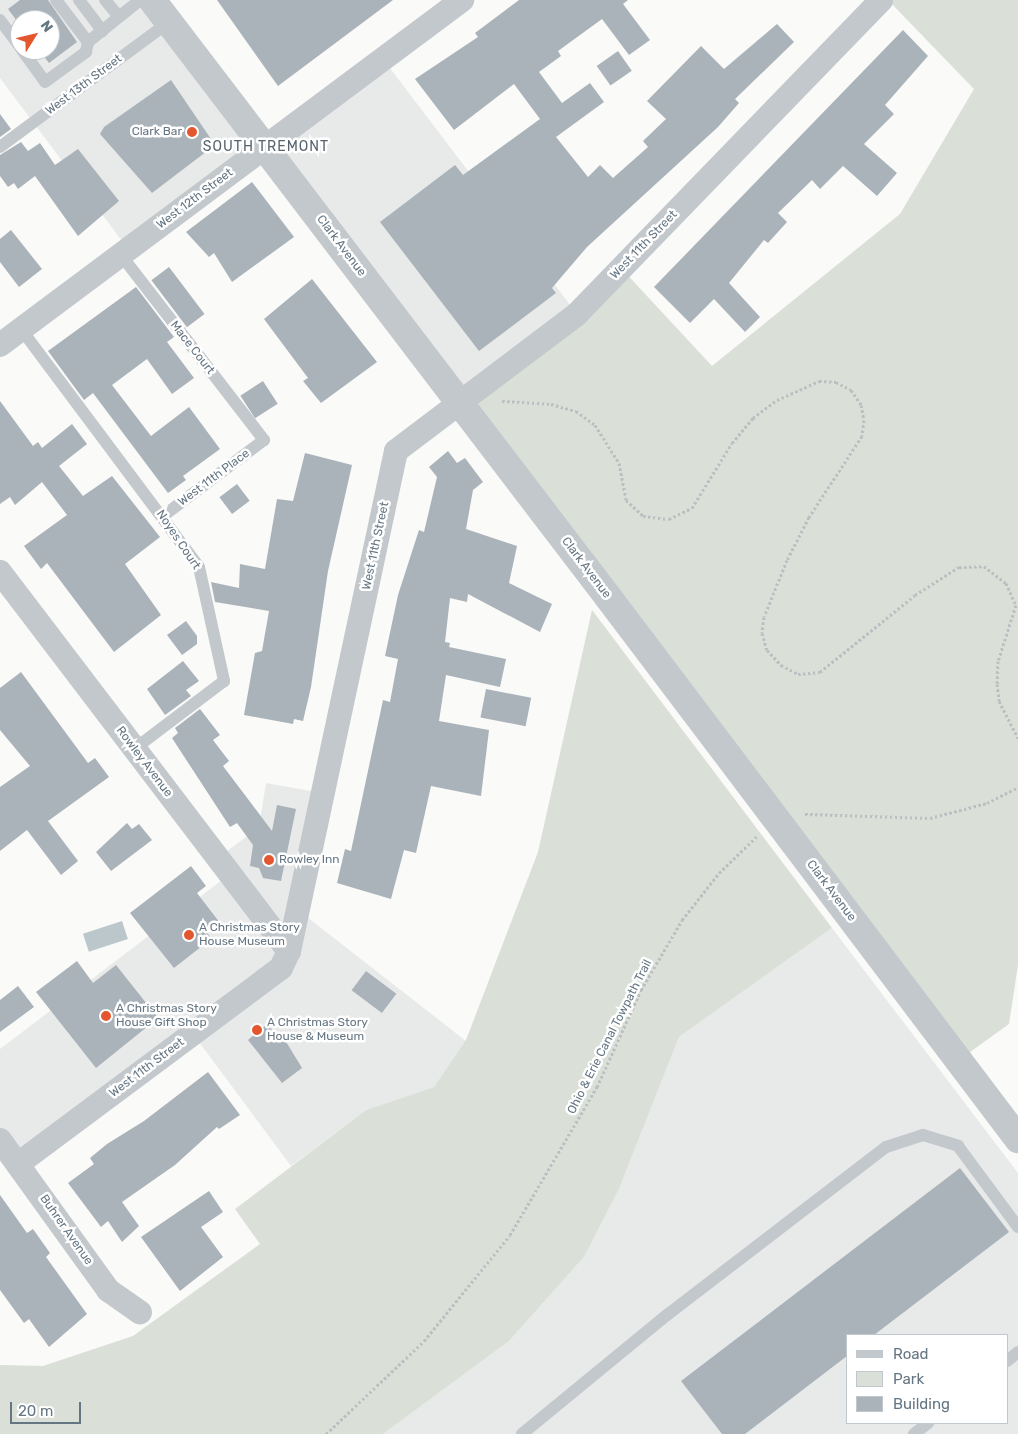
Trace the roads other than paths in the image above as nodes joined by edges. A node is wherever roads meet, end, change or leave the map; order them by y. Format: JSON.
{"nodes":[{"id":1,"x":56,"y":0,"type":"edge"},
{"id":2,"x":79,"y":0,"type":"edge"},
{"id":3,"x":106,"y":0,"type":"edge"},
{"id":4,"x":462,"y":0,"type":"edge"},
{"id":5,"x":881,"y":0,"type":"edge"},
{"id":6,"x":159,"y":6,"type":"edge"},
{"id":7,"x":119,"y":17,"type":"junction"},
{"id":8,"x":0,"y":20,"type":"edge"},
{"id":9,"x":102,"y":31,"type":"junction"},
{"id":10,"x":10,"y":34,"type":"edge"},
{"id":11,"x":88,"y":42,"type":"junction"},
{"id":12,"x":29,"y":60,"type":"edge"},
{"id":13,"x":266,"y":147,"type":"junction"},
{"id":14,"x":0,"y":148,"type":"edge"},
{"id":15,"x":121,"y":255,"type":"junction"},
{"id":16,"x":21,"y":329,"type":"junction"},
{"id":17,"x":0,"y":345,"type":"edge"},
{"id":18,"x":462,"y":403,"type":"junction"},
{"id":19,"x":264,"y":440,"type":"joint"},
{"id":20,"x":163,"y":516,"type":"junction"},
{"id":21,"x":0,"y":572,"type":"edge"},
{"id":22,"x":134,"y":750,"type":"junction"},
{"id":23,"x":289,"y":951,"type":"junction"},
{"id":24,"x":1018,"y":1139,"type":"edge"},
{"id":25,"x":0,"y":1140,"type":"edge"},
{"id":26,"x":18,"y":1164,"type":"junction"},
{"id":27,"x":1018,"y":1227,"type":"edge"},
{"id":28,"x":140,"y":1312,"type":"dead end"},
{"id":29,"x":1018,"y":1352,"type":"edge"},
{"id":30,"x":1008,"y":1360,"type":"edge"},
{"id":31,"x":927,"y":1424,"type":"edge"},
{"id":32,"x":522,"y":1434,"type":"edge"},
{"id":33,"x":914,"y":1434,"type":"edge"}],
"edges":[{"from":1,"to":11,"type":"lane"},
{"from":2,"to":9,"type":"lane"},
{"from":3,"to":7,"type":"lane"},
{"from":4,"to":13,"type":"street","name":"West 12th Street"},
{"from":5,"to":18,"type":"street","name":"West 11th Street"},
{"from":6,"to":7,"type":"lane"},
{"from":6,"to":13,"type":"street","name":"Clark Avenue"},
{"from":6,"to":14,"type":"lane","name":"West 13th Street"},
{"from":7,"to":9,"type":"lane"},
{"from":8,"to":10,"type":"lane"},
{"from":9,"to":11,"type":"lane"},
{"from":11,"to":12,"type":"lane"},
{"from":13,"to":15,"type":"street","name":"West 12th Street"},
{"from":13,"to":18,"type":"street","name":"Clark Avenue"},
{"from":15,"to":16,"type":"street","name":"West 12th Street"},
{"from":15,"to":19,"type":"lane","name":"Mace Court"},
{"from":16,"to":17,"type":"street","name":"West 12th Street"},
{"from":16,"to":20,"type":"lane","name":"Noyes Court"},
{"from":18,"to":23,"type":"street","name":"West 11th Street"},
{"from":18,"to":24,"type":"street","name":"Clark Avenue","bridge":true},
{"from":19,"to":20,"type":"lane","name":"West 11th Place"},
{"from":20,"to":22,"type":"lane","name":"Noyes Court"},
{"from":21,"to":22,"type":"street","name":"Rowley Avenue"},
{"from":22,"to":23,"type":"street","name":"Rowley Avenue"},
{"from":23,"to":26,"type":"street","name":"West 11th Street"},
{"from":25,"to":26,"type":"street","name":"Buhrer Avenue"},
{"from":26,"to":28,"type":"street","name":"Buhrer Avenue"},
{"from":27,"to":32,"type":"lane"},
{"from":29,"to":30,"type":"lane"},
{"from":31,"to":33,"type":"lane"}]}
